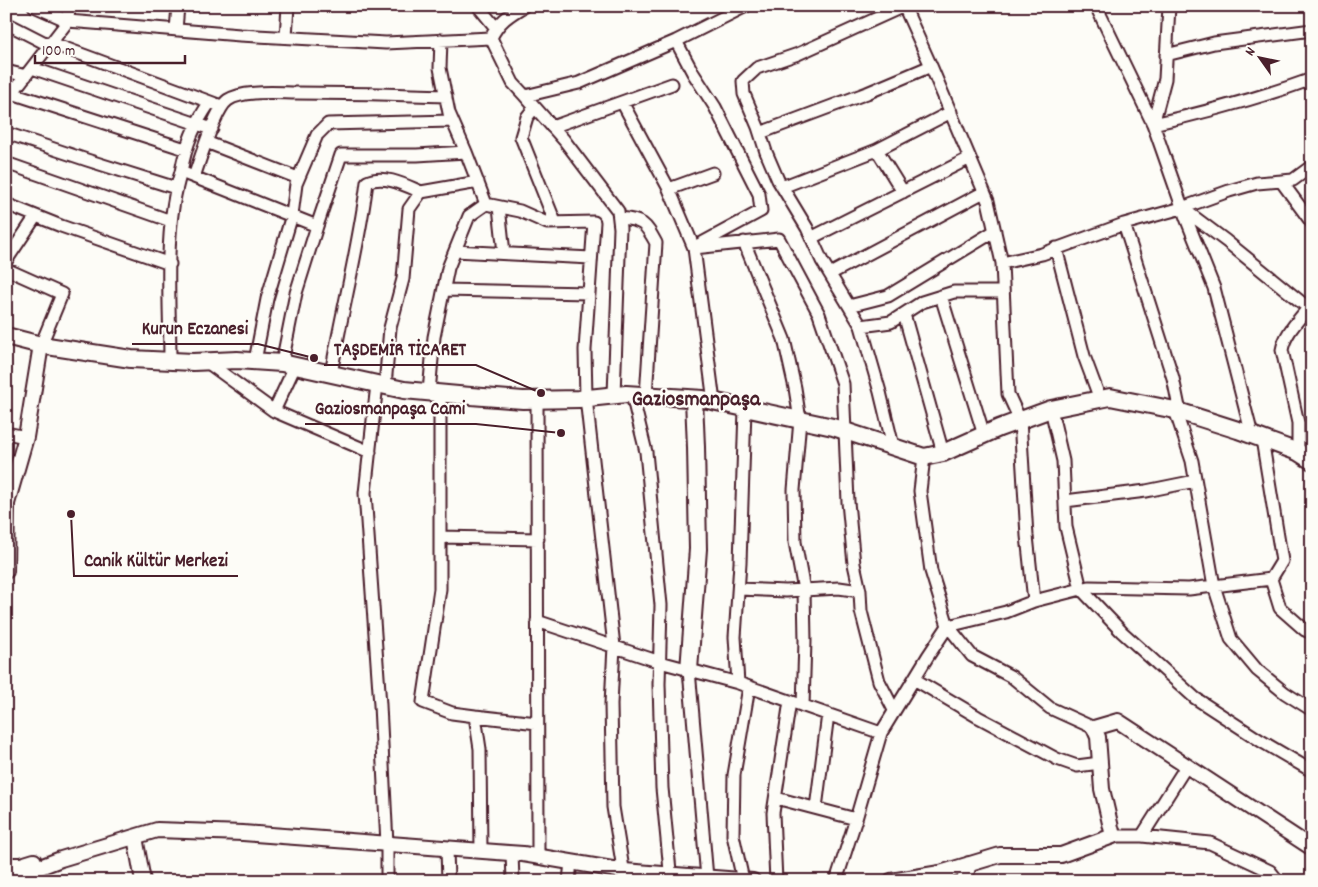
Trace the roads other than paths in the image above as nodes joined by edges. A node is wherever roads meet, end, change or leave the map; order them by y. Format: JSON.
{"nodes":[{"id":1,"x":34,"y":6,"type":"edge"},
{"id":2,"x":69,"y":6,"type":"edge"},
{"id":3,"x":178,"y":6,"type":"edge"},
{"id":4,"x":288,"y":6,"type":"edge"},
{"id":5,"x":478,"y":6,"type":"edge"},
{"id":6,"x":524,"y":6,"type":"edge"},
{"id":7,"x":746,"y":6,"type":"edge"},
{"id":8,"x":1096,"y":6,"type":"edge"},
{"id":9,"x":1169,"y":6,"type":"edge"},
{"id":10,"x":68,"y":21,"type":"junction"},
{"id":11,"x":6,"y":23,"type":"edge"},
{"id":12,"x":176,"y":30,"type":"junction"},
{"id":13,"x":1312,"y":30,"type":"edge"},
{"id":14,"x":494,"y":33,"type":"junction"},
{"id":15,"x":286,"y":37,"type":"junction"},
{"id":16,"x":441,"y":40,"type":"junction"},
{"id":17,"x":676,"y":41,"type":"junction"},
{"id":18,"x":50,"y":44,"type":"junction"},
{"id":19,"x":1166,"y":55,"type":"junction"},
{"id":20,"x":931,"y":66,"type":"junction"},
{"id":21,"x":6,"y":71,"type":"edge"},
{"id":22,"x":29,"y":72,"type":"junction"},
{"id":23,"x":1312,"y":79,"type":"edge"},
{"id":24,"x":672,"y":84,"type":"dead end"},
{"id":25,"x":446,"y":96,"type":"junction"},
{"id":26,"x":525,"y":96,"type":"junction"},
{"id":27,"x":8,"y":98,"type":"edge"},
{"id":28,"x":210,"y":102,"type":"junction"},
{"id":29,"x":622,"y":102,"type":"junction"},
{"id":30,"x":221,"y":106,"type":"junction"},
{"id":31,"x":535,"y":107,"type":"junction"},
{"id":32,"x":951,"y":112,"type":"junction"},
{"id":33,"x":452,"y":121,"type":"junction"},
{"id":34,"x":196,"y":123,"type":"junction"},
{"id":35,"x":1153,"y":124,"type":"junction"},
{"id":36,"x":552,"y":127,"type":"junction"},
{"id":37,"x":212,"y":129,"type":"junction"},
{"id":38,"x":760,"y":132,"type":"junction"},
{"id":39,"x":6,"y":133,"type":"edge"},
{"id":40,"x":206,"y":142,"type":"junction"},
{"id":41,"x":186,"y":149,"type":"junction"},
{"id":42,"x":877,"y":150,"type":"junction"},
{"id":43,"x":466,"y":152,"type":"junction"},
{"id":44,"x":970,"y":158,"type":"junction"},
{"id":45,"x":6,"y":163,"type":"edge"},
{"id":46,"x":1312,"y":166,"type":"edge"},
{"id":47,"x":181,"y":172,"type":"junction"},
{"id":48,"x":713,"y":173,"type":"dead end"},
{"id":49,"x":194,"y":176,"type":"junction"},
{"id":50,"x":298,"y":178,"type":"junction"},
{"id":51,"x":1280,"y":181,"type":"junction"},
{"id":52,"x":478,"y":182,"type":"junction"},
{"id":53,"x":782,"y":187,"type":"junction"},
{"id":54,"x":176,"y":188,"type":"junction"},
{"id":55,"x":669,"y":189,"type":"junction"},
{"id":56,"x":421,"y":192,"type":"junction"},
{"id":57,"x":903,"y":192,"type":"junction"},
{"id":58,"x":984,"y":192,"type":"junction"},
{"id":59,"x":6,"y":204,"type":"edge"},
{"id":60,"x":486,"y":204,"type":"junction"},
{"id":61,"x":499,"y":207,"type":"junction"},
{"id":62,"x":1182,"y":208,"type":"junction"},
{"id":63,"x":292,"y":215,"type":"junction"},
{"id":64,"x":36,"y":216,"type":"junction"},
{"id":65,"x":619,"y":218,"type":"junction"},
{"id":66,"x":170,"y":221,"type":"junction"},
{"id":67,"x":555,"y":222,"type":"junction"},
{"id":68,"x":1312,"y":223,"type":"edge"},
{"id":69,"x":1124,"y":224,"type":"junction"},
{"id":70,"x":317,"y":226,"type":"junction"},
{"id":71,"x":995,"y":231,"type":"junction"},
{"id":72,"x":811,"y":238,"type":"junction"},
{"id":73,"x":744,"y":242,"type":"junction"},
{"id":74,"x":694,"y":248,"type":"junction"},
{"id":75,"x":1056,"y":248,"type":"junction"},
{"id":76,"x":455,"y":251,"type":"junction"},
{"id":77,"x":504,"y":253,"type":"junction"},
{"id":78,"x":591,"y":258,"type":"junction"},
{"id":79,"x":6,"y":261,"type":"edge"},
{"id":80,"x":1002,"y":262,"type":"junction"},
{"id":81,"x":170,"y":264,"type":"junction"},
{"id":82,"x":6,"y":268,"type":"edge"},
{"id":83,"x":830,"y":274,"type":"junction"},
{"id":84,"x":444,"y":290,"type":"junction"},
{"id":85,"x":1003,"y":292,"type":"junction"},
{"id":86,"x":589,"y":293,"type":"junction"},
{"id":87,"x":941,"y":296,"type":"junction"},
{"id":88,"x":849,"y":306,"type":"junction"},
{"id":89,"x":1311,"y":309,"type":"edge"},
{"id":90,"x":904,"y":314,"type":"junction"},
{"id":91,"x":861,"y":326,"type":"junction"},
{"id":92,"x":6,"y":336,"type":"edge"},
{"id":93,"x":41,"y":345,"type":"junction"},
{"id":94,"x":170,"y":361,"type":"junction"},
{"id":95,"x":256,"y":361,"type":"junction"},
{"id":96,"x":207,"y":362,"type":"junction"},
{"id":97,"x":289,"y":365,"type":"junction"},
{"id":98,"x":331,"y":374,"type":"junction"},
{"id":99,"x":381,"y":385,"type":"junction"},
{"id":100,"x":434,"y":393,"type":"junction"},
{"id":101,"x":639,"y":395,"type":"junction"},
{"id":102,"x":614,"y":396,"type":"junction"},
{"id":103,"x":586,"y":398,"type":"junction"},
{"id":104,"x":694,"y":399,"type":"junction"},
{"id":105,"x":1100,"y":399,"type":"junction"},
{"id":106,"x":537,"y":400,"type":"junction"},
{"id":107,"x":714,"y":402,"type":"junction"},
{"id":108,"x":745,"y":408,"type":"junction"},
{"id":109,"x":1051,"y":410,"type":"junction"},
{"id":110,"x":274,"y":411,"type":"junction"},
{"id":111,"x":1178,"y":411,"type":"junction"},
{"id":112,"x":800,"y":420,"type":"junction"},
{"id":113,"x":1020,"y":420,"type":"junction"},
{"id":114,"x":846,"y":431,"type":"junction"},
{"id":115,"x":6,"y":434,"type":"edge"},
{"id":116,"x":984,"y":435,"type":"junction"},
{"id":117,"x":26,"y":437,"type":"junction"},
{"id":118,"x":1257,"y":437,"type":"junction"},
{"id":119,"x":893,"y":446,"type":"junction"},
{"id":120,"x":370,"y":452,"type":"junction"},
{"id":121,"x":1298,"y":452,"type":"junction"},
{"id":122,"x":942,"y":453,"type":"junction"},
{"id":123,"x":924,"y":457,"type":"junction"},
{"id":124,"x":1312,"y":461,"type":"edge"},
{"id":125,"x":1195,"y":481,"type":"junction"},
{"id":126,"x":1065,"y":501,"type":"junction"},
{"id":127,"x":7,"y":505,"type":"edge"},
{"id":128,"x":440,"y":538,"type":"junction"},
{"id":129,"x":538,"y":539,"type":"junction"},
{"id":130,"x":6,"y":571,"type":"edge"},
{"id":131,"x":1271,"y":579,"type":"junction"},
{"id":132,"x":1214,"y":586,"type":"junction"},
{"id":133,"x":739,"y":589,"type":"junction"},
{"id":134,"x":804,"y":590,"type":"junction"},
{"id":135,"x":1081,"y":590,"type":"junction"},
{"id":136,"x":860,"y":591,"type":"junction"},
{"id":137,"x":1034,"y":601,"type":"junction"},
{"id":138,"x":537,"y":621,"type":"junction"},
{"id":139,"x":948,"y":626,"type":"junction"},
{"id":140,"x":1312,"y":633,"type":"edge"},
{"id":141,"x":614,"y":646,"type":"junction"},
{"id":142,"x":660,"y":662,"type":"junction"},
{"id":143,"x":689,"y":670,"type":"junction"},
{"id":144,"x":914,"y":679,"type":"junction"},
{"id":145,"x":743,"y":685,"type":"junction"},
{"id":146,"x":790,"y":701,"type":"junction"},
{"id":147,"x":803,"y":706,"type":"junction"},
{"id":148,"x":894,"y":710,"type":"junction"},
{"id":149,"x":1312,"y":710,"type":"edge"},
{"id":150,"x":828,"y":714,"type":"junction"},
{"id":151,"x":474,"y":716,"type":"junction"},
{"id":152,"x":537,"y":723,"type":"junction"},
{"id":153,"x":1094,"y":728,"type":"junction"},
{"id":154,"x":881,"y":732,"type":"junction"},
{"id":155,"x":1100,"y":762,"type":"junction"},
{"id":156,"x":1187,"y":765,"type":"junction"},
{"id":157,"x":1312,"y":771,"type":"edge"},
{"id":158,"x":776,"y":798,"type":"junction"},
{"id":159,"x":816,"y":808,"type":"junction"},
{"id":160,"x":856,"y":819,"type":"junction"},
{"id":161,"x":150,"y":832,"type":"junction"},
{"id":162,"x":1112,"y":836,"type":"junction"},
{"id":163,"x":1142,"y":836,"type":"junction"},
{"id":164,"x":135,"y":837,"type":"junction"},
{"id":165,"x":387,"y":844,"type":"junction"},
{"id":166,"x":1312,"y":848,"type":"edge"},
{"id":167,"x":447,"y":849,"type":"junction"},
{"id":168,"x":481,"y":851,"type":"junction"},
{"id":169,"x":512,"y":853,"type":"junction"},
{"id":170,"x":538,"y":856,"type":"junction"},
{"id":171,"x":571,"y":862,"type":"junction"},
{"id":172,"x":969,"y":864,"type":"junction"},
{"id":173,"x":6,"y":865,"type":"edge"},
{"id":174,"x":625,"y":876,"type":"edge"},
{"id":175,"x":671,"y":878,"type":"edge"},
{"id":176,"x":707,"y":878,"type":"junction"},
{"id":177,"x":6,"y":880,"type":"edge"},
{"id":178,"x":724,"y":880,"type":"edge"},
{"id":179,"x":748,"y":880,"type":"edge"},
{"id":180,"x":143,"y":881,"type":"edge"},
{"id":181,"x":387,"y":881,"type":"edge"},
{"id":182,"x":448,"y":881,"type":"edge"},
{"id":183,"x":513,"y":881,"type":"edge"},
{"id":184,"x":569,"y":881,"type":"edge"},
{"id":185,"x":776,"y":881,"type":"edge"},
{"id":186,"x":836,"y":881,"type":"edge"},
{"id":187,"x":891,"y":881,"type":"edge"},
{"id":188,"x":964,"y":881,"type":"edge"},
{"id":189,"x":1278,"y":881,"type":"edge"}],
"edges":[{"from":1,"to":10,"type":"street"},
{"from":2,"to":10,"type":"street"},
{"from":3,"to":12,"type":"street"},
{"from":4,"to":15,"type":"street"},
{"from":5,"to":14,"type":"street"},
{"from":6,"to":14,"type":"street"},
{"from":7,"to":17,"type":"street"},
{"from":8,"to":35,"type":"street"},
{"from":9,"to":19,"type":"street"},
{"from":10,"to":12,"type":"street"},
{"from":10,"to":18,"type":"street"},
{"from":11,"to":18,"type":"street"},
{"from":12,"to":15,"type":"street"},
{"from":13,"to":19,"type":"street"},
{"from":14,"to":16,"type":"street"},
{"from":14,"to":26,"type":"street"},
{"from":15,"to":16,"type":"street"},
{"from":16,"to":25,"type":"street"},
{"from":17,"to":26,"type":"street"},
{"from":17,"to":74,"type":"street"},
{"from":18,"to":22,"type":"street"},
{"from":18,"to":28,"type":"street"},
{"from":19,"to":35,"type":"street"},
{"from":20,"to":32,"type":"street"},
{"from":20,"to":38,"type":"street"},
{"from":20,"to":38,"type":"street"},
{"from":21,"to":22,"type":"street"},
{"from":22,"to":27,"type":"street"},
{"from":22,"to":34,"type":"street"},
{"from":23,"to":35,"type":"street"},
{"from":24,"to":29,"type":"street"},
{"from":25,"to":30,"type":"street"},
{"from":25,"to":33,"type":"street"},
{"from":26,"to":31,"type":"street"},
{"from":27,"to":41,"type":"street"},
{"from":28,"to":30,"type":"street"},
{"from":28,"to":34,"type":"street"},
{"from":29,"to":36,"type":"street"},
{"from":29,"to":55,"type":"street"},
{"from":30,"to":37,"type":"street"},
{"from":31,"to":36,"type":"street"},
{"from":31,"to":67,"type":"street"},
{"from":32,"to":42,"type":"street"},
{"from":32,"to":44,"type":"street"},
{"from":33,"to":43,"type":"street"},
{"from":33,"to":50,"type":"street"},
{"from":34,"to":37,"type":"street"},
{"from":34,"to":41,"type":"street"},
{"from":35,"to":62,"type":"street"},
{"from":36,"to":65,"type":"street"},
{"from":37,"to":40,"type":"street"},
{"from":38,"to":53,"type":"street"},
{"from":39,"to":54,"type":"street"},
{"from":40,"to":49,"type":"street"},
{"from":40,"to":50,"type":"street"},
{"from":41,"to":47,"type":"street"},
{"from":42,"to":53,"type":"street"},
{"from":42,"to":57,"type":"street"},
{"from":43,"to":52,"type":"street"},
{"from":43,"to":70,"type":"street"},
{"from":44,"to":57,"type":"street"},
{"from":44,"to":58,"type":"street"},
{"from":45,"to":66,"type":"street"},
{"from":46,"to":51,"type":"street"},
{"from":47,"to":49,"type":"street"},
{"from":47,"to":54,"type":"street"},
{"from":48,"to":55,"type":"street"},
{"from":49,"to":63,"type":"street"},
{"from":50,"to":63,"type":"street"},
{"from":51,"to":62,"type":"street"},
{"from":51,"to":68,"type":"street"},
{"from":52,"to":56,"type":"street"},
{"from":52,"to":60,"type":"street"},
{"from":53,"to":72,"type":"street"},
{"from":54,"to":66,"type":"street"},
{"from":55,"to":74,"type":"street"},
{"from":56,"to":98,"type":"street"},
{"from":56,"to":99,"type":"street"},
{"from":57,"to":72,"type":"street"},
{"from":58,"to":71,"type":"street"},
{"from":58,"to":83,"type":"street"},
{"from":59,"to":64,"type":"street"},
{"from":60,"to":61,"type":"street"},
{"from":60,"to":76,"type":"street"},
{"from":61,"to":67,"type":"street"},
{"from":61,"to":77,"type":"street"},
{"from":62,"to":69,"type":"street"},
{"from":62,"to":89,"type":"street"},
{"from":62,"to":118,"type":"street"},
{"from":63,"to":70,"type":"street"},
{"from":63,"to":95,"type":"street"},
{"from":64,"to":79,"type":"street"},
{"from":64,"to":81,"type":"street"},
{"from":65,"to":101,"type":"street"},
{"from":65,"to":102,"type":"street"},
{"from":66,"to":81,"type":"street"},
{"from":67,"to":78,"type":"street"},
{"from":69,"to":75,"type":"street"},
{"from":69,"to":111,"type":"street"},
{"from":70,"to":97,"type":"street"},
{"from":71,"to":80,"type":"street"},
{"from":71,"to":88,"type":"street"},
{"from":72,"to":83,"type":"street"},
{"from":73,"to":74,"type":"street"},
{"from":73,"to":112,"type":"street"},
{"from":73,"to":114,"type":"street"},
{"from":74,"to":107,"type":"street"},
{"from":75,"to":80,"type":"street"},
{"from":75,"to":105,"type":"street"},
{"from":76,"to":77,"type":"street"},
{"from":76,"to":84,"type":"street"},
{"from":77,"to":78,"type":"street"},
{"from":78,"to":86,"type":"street"},
{"from":80,"to":85,"type":"street"},
{"from":81,"to":94,"type":"street"},
{"from":82,"to":93,"type":"street"},
{"from":83,"to":88,"type":"street"},
{"from":84,"to":86,"type":"street"},
{"from":84,"to":100,"type":"street"},
{"from":85,"to":87,"type":"street"},
{"from":85,"to":113,"type":"street"},
{"from":86,"to":103,"type":"street"},
{"from":87,"to":90,"type":"street"},
{"from":87,"to":116,"type":"street"},
{"from":88,"to":91,"type":"street"},
{"from":89,"to":121,"type":"street"},
{"from":90,"to":91,"type":"street"},
{"from":90,"to":122,"type":"street"},
{"from":91,"to":119,"type":"street"},
{"from":92,"to":93,"type":"main road"},
{"from":93,"to":94,"type":"main road"},
{"from":93,"to":117,"type":"street"},
{"from":94,"to":96,"type":"main road"},
{"from":95,"to":96,"type":"main road"},
{"from":95,"to":97,"type":"main road"},
{"from":96,"to":110,"type":"street"},
{"from":97,"to":98,"type":"main road"},
{"from":97,"to":110,"type":"street"},
{"from":98,"to":99,"type":"main road"},
{"from":99,"to":100,"type":"main road"},
{"from":99,"to":120,"type":"street"},
{"from":100,"to":106,"type":"main road"},
{"from":100,"to":128,"type":"street"},
{"from":101,"to":102,"type":"main road"},
{"from":101,"to":104,"type":"main road"},
{"from":101,"to":142,"type":"street"},
{"from":102,"to":103,"type":"main road"},
{"from":103,"to":106,"type":"main road"},
{"from":103,"to":141,"type":"street"},
{"from":104,"to":107,"type":"main road"},
{"from":104,"to":143,"type":"main road"},
{"from":105,"to":109,"type":"main road"},
{"from":105,"to":111,"type":"main road"},
{"from":106,"to":129,"type":"street"},
{"from":107,"to":108,"type":"main road"},
{"from":108,"to":112,"type":"main road"},
{"from":108,"to":133,"type":"street"},
{"from":109,"to":113,"type":"main road"},
{"from":109,"to":126,"type":"street"},
{"from":110,"to":120,"type":"street"},
{"from":111,"to":118,"type":"main road"},
{"from":111,"to":125,"type":"street"},
{"from":112,"to":114,"type":"main road"},
{"from":112,"to":134,"type":"street"},
{"from":113,"to":116,"type":"main road"},
{"from":113,"to":137,"type":"street"},
{"from":114,"to":119,"type":"main road"},
{"from":114,"to":136,"type":"street"},
{"from":115,"to":117,"type":"street"},
{"from":116,"to":122,"type":"main road"},
{"from":117,"to":127,"type":"street"},
{"from":118,"to":121,"type":"main road"},
{"from":118,"to":131,"type":"street"},
{"from":119,"to":123,"type":"main road"},
{"from":120,"to":165,"type":"street"},
{"from":121,"to":124,"type":"main road"},
{"from":122,"to":123,"type":"main road"},
{"from":123,"to":139,"type":"street"},
{"from":125,"to":126,"type":"street"},
{"from":125,"to":132,"type":"street"},
{"from":126,"to":135,"type":"street"},
{"from":127,"to":130,"type":"street"},
{"from":128,"to":129,"type":"street"},
{"from":128,"to":151,"type":"street"},
{"from":129,"to":138,"type":"street"},
{"from":131,"to":132,"type":"street"},
{"from":131,"to":140,"type":"street"},
{"from":132,"to":135,"type":"street"},
{"from":132,"to":149,"type":"street"},
{"from":133,"to":134,"type":"street"},
{"from":133,"to":145,"type":"street"},
{"from":134,"to":136,"type":"street"},
{"from":134,"to":147,"type":"street"},
{"from":135,"to":137,"type":"street"},
{"from":135,"to":157,"type":"street"},
{"from":136,"to":148,"type":"street"},
{"from":137,"to":139,"type":"street"},
{"from":138,"to":141,"type":"street"},
{"from":138,"to":152,"type":"street"},
{"from":139,"to":144,"type":"street"},
{"from":139,"to":153,"type":"street"},
{"from":141,"to":142,"type":"street"},
{"from":141,"to":174,"type":"street"},
{"from":142,"to":143,"type":"street"},
{"from":142,"to":175,"type":"street"},
{"from":143,"to":145,"type":"street"},
{"from":143,"to":176,"type":"street"},
{"from":144,"to":148,"type":"street"},
{"from":144,"to":155,"type":"street"},
{"from":145,"to":146,"type":"street"},
{"from":145,"to":179,"type":"street"},
{"from":146,"to":147,"type":"street"},
{"from":146,"to":158,"type":"street"},
{"from":147,"to":150,"type":"street"},
{"from":148,"to":154,"type":"street"},
{"from":150,"to":154,"type":"street"},
{"from":150,"to":159,"type":"street"},
{"from":151,"to":152,"type":"street"},
{"from":151,"to":168,"type":"street"},
{"from":152,"to":170,"type":"street"},
{"from":153,"to":155,"type":"street"},
{"from":153,"to":156,"type":"street"},
{"from":154,"to":160,"type":"street"},
{"from":155,"to":162,"type":"street"},
{"from":156,"to":163,"type":"street"},
{"from":156,"to":166,"type":"street"},
{"from":158,"to":159,"type":"street"},
{"from":158,"to":185,"type":"street"},
{"from":159,"to":160,"type":"street"},
{"from":160,"to":186,"type":"street"},
{"from":161,"to":164,"type":"street"},
{"from":161,"to":165,"type":"street"},
{"from":161,"to":173,"type":"street"},
{"from":162,"to":163,"type":"street"},
{"from":162,"to":172,"type":"street"},
{"from":163,"to":189,"type":"street"},
{"from":164,"to":177,"type":"street"},
{"from":164,"to":180,"type":"street"},
{"from":165,"to":167,"type":"street"},
{"from":165,"to":181,"type":"street"},
{"from":167,"to":168,"type":"street"},
{"from":167,"to":182,"type":"street"},
{"from":168,"to":169,"type":"street"},
{"from":169,"to":170,"type":"street"},
{"from":169,"to":183,"type":"street"},
{"from":170,"to":171,"type":"street"},
{"from":171,"to":174,"type":"street"},
{"from":171,"to":184,"type":"street"},
{"from":172,"to":187,"type":"street"},
{"from":172,"to":188,"type":"street"},
{"from":174,"to":175,"type":"street"},
{"from":175,"to":176,"type":"street"},
{"from":176,"to":178,"type":"street"},
{"from":178,"to":179,"type":"street"}]}
